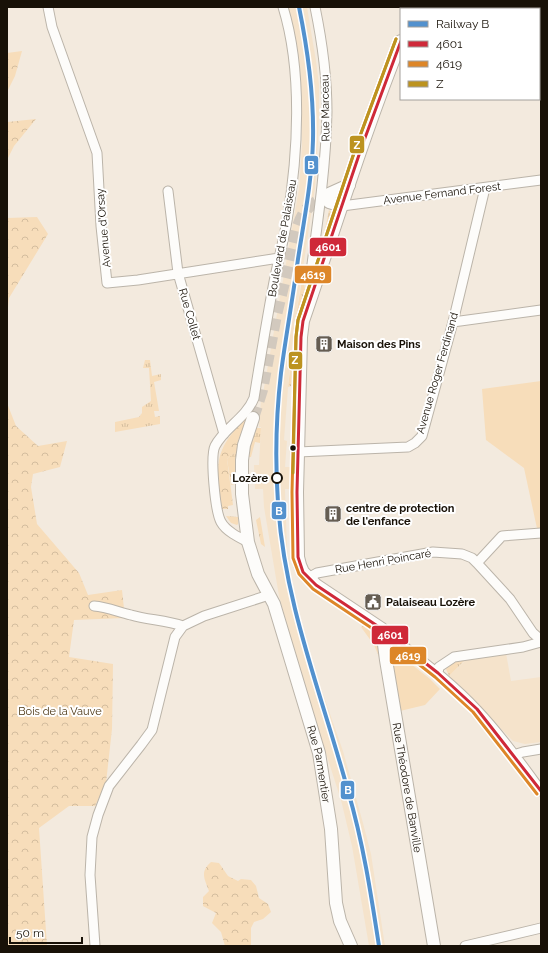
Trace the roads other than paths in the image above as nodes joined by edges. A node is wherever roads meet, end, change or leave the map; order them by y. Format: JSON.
{"nodes":[{"id":1,"x":48,"y":7,"type":"edge"},
{"id":2,"x":283,"y":7,"type":"edge"},
{"id":3,"x":315,"y":7,"type":"edge"},
{"id":4,"x":400,"y":43,"type":"edge"},
{"id":5,"x":541,"y":180,"type":"edge"},
{"id":6,"x":349,"y":185,"type":"junction"},
{"id":7,"x":485,"y":188,"type":"junction"},
{"id":8,"x":168,"y":191,"type":"dead end"},
{"id":9,"x":342,"y":206,"type":"junction"},
{"id":10,"x":279,"y":258,"type":"junction"},
{"id":11,"x":178,"y":273,"type":"junction"},
{"id":12,"x":318,"y":279,"type":"junction"},
{"id":13,"x":541,"y":310,"type":"edge"},
{"id":14,"x":453,"y":322,"type":"junction"},
{"id":15,"x":253,"y":418,"type":"tunnel mouth"},
{"id":16,"x":224,"y":434,"type":"junction"},
{"id":17,"x":298,"y":452,"type":"junction"},
{"id":18,"x":541,"y":533,"type":"edge"},
{"id":19,"x":248,"y":542,"type":"junction"},
{"id":20,"x":477,"y":563,"type":"junction"},
{"id":21,"x":308,"y":578,"type":"junction"},
{"id":22,"x":267,"y":591,"type":"junction"},
{"id":23,"x":94,"y":606,"type":"dead end"},
{"id":24,"x":183,"y":626,"type":"junction"},
{"id":25,"x":382,"y":629,"type":"junction"},
{"id":26,"x":541,"y":641,"type":"edge"},
{"id":27,"x":438,"y":673,"type":"junction"},
{"id":28,"x":541,"y":749,"type":"edge"},
{"id":29,"x":513,"y":755,"type":"junction"},
{"id":30,"x":541,"y":791,"type":"edge"},
{"id":31,"x":541,"y":928,"type":"edge"},
{"id":32,"x":95,"y":946,"type":"edge"},
{"id":33,"x":351,"y":946,"type":"edge"},
{"id":34,"x":434,"y":946,"type":"edge"},
{"id":35,"x":465,"y":946,"type":"edge"}],
"edges":[{"from":1,"to":11,"type":"street","name":"Avenue d'Orsay"},
{"from":2,"to":10,"type":"street","name":"Boulevard de Palaiseau"},
{"from":3,"to":12,"type":"street","name":"Rue Marceau"},
{"from":4,"to":6,"type":"street"},
{"from":5,"to":7,"type":"street","name":"Avenue Fernand Forest"},
{"from":6,"to":9,"type":"street"},
{"from":6,"to":9,"type":"street"},
{"from":7,"to":9,"type":"street","name":"Avenue Fernand Forest"},
{"from":7,"to":14,"type":"street","name":"Avenue Roger Ferdinand"},
{"from":8,"to":11,"type":"street","name":"Rue Collet"},
{"from":9,"to":12,"type":"street"},
{"from":10,"to":11,"type":"street","name":"Avenue d'Orsay"},
{"from":10,"to":16,"type":"street","name":"Boulevard de Palaiseau"},
{"from":11,"to":16,"type":"street","name":"Rue Collet"},
{"from":12,"to":17,"type":"street"},
{"from":13,"to":14,"type":"street"},
{"from":14,"to":17,"type":"street","name":"Avenue Roger Ferdinand"},
{"from":15,"to":19,"type":"street","name":"Rue Parmentier"},
{"from":16,"to":19,"type":"street","name":"Boulevard de Palaiseau"},
{"from":17,"to":21,"type":"street"},
{"from":18,"to":20,"type":"street"},
{"from":19,"to":22,"type":"street","name":"Rue Parmentier"},
{"from":20,"to":21,"type":"street","name":"Rue Henri Poincaré"},
{"from":20,"to":26,"type":"street","name":"Rue Henri Poincaré"},
{"from":21,"to":25,"type":"street"},
{"from":22,"to":24,"type":"street"},
{"from":22,"to":33,"type":"street","name":"Rue Parmentier"},
{"from":23,"to":24,"type":"street"},
{"from":24,"to":32,"type":"street"},
{"from":25,"to":27,"type":"street"},
{"from":25,"to":34,"type":"street","name":"Rue Théodore de Banville"},
{"from":26,"to":27,"type":"street"},
{"from":27,"to":29,"type":"street"},
{"from":28,"to":29,"type":"street"},
{"from":29,"to":30,"type":"street"},
{"from":31,"to":35,"type":"street"}]}
